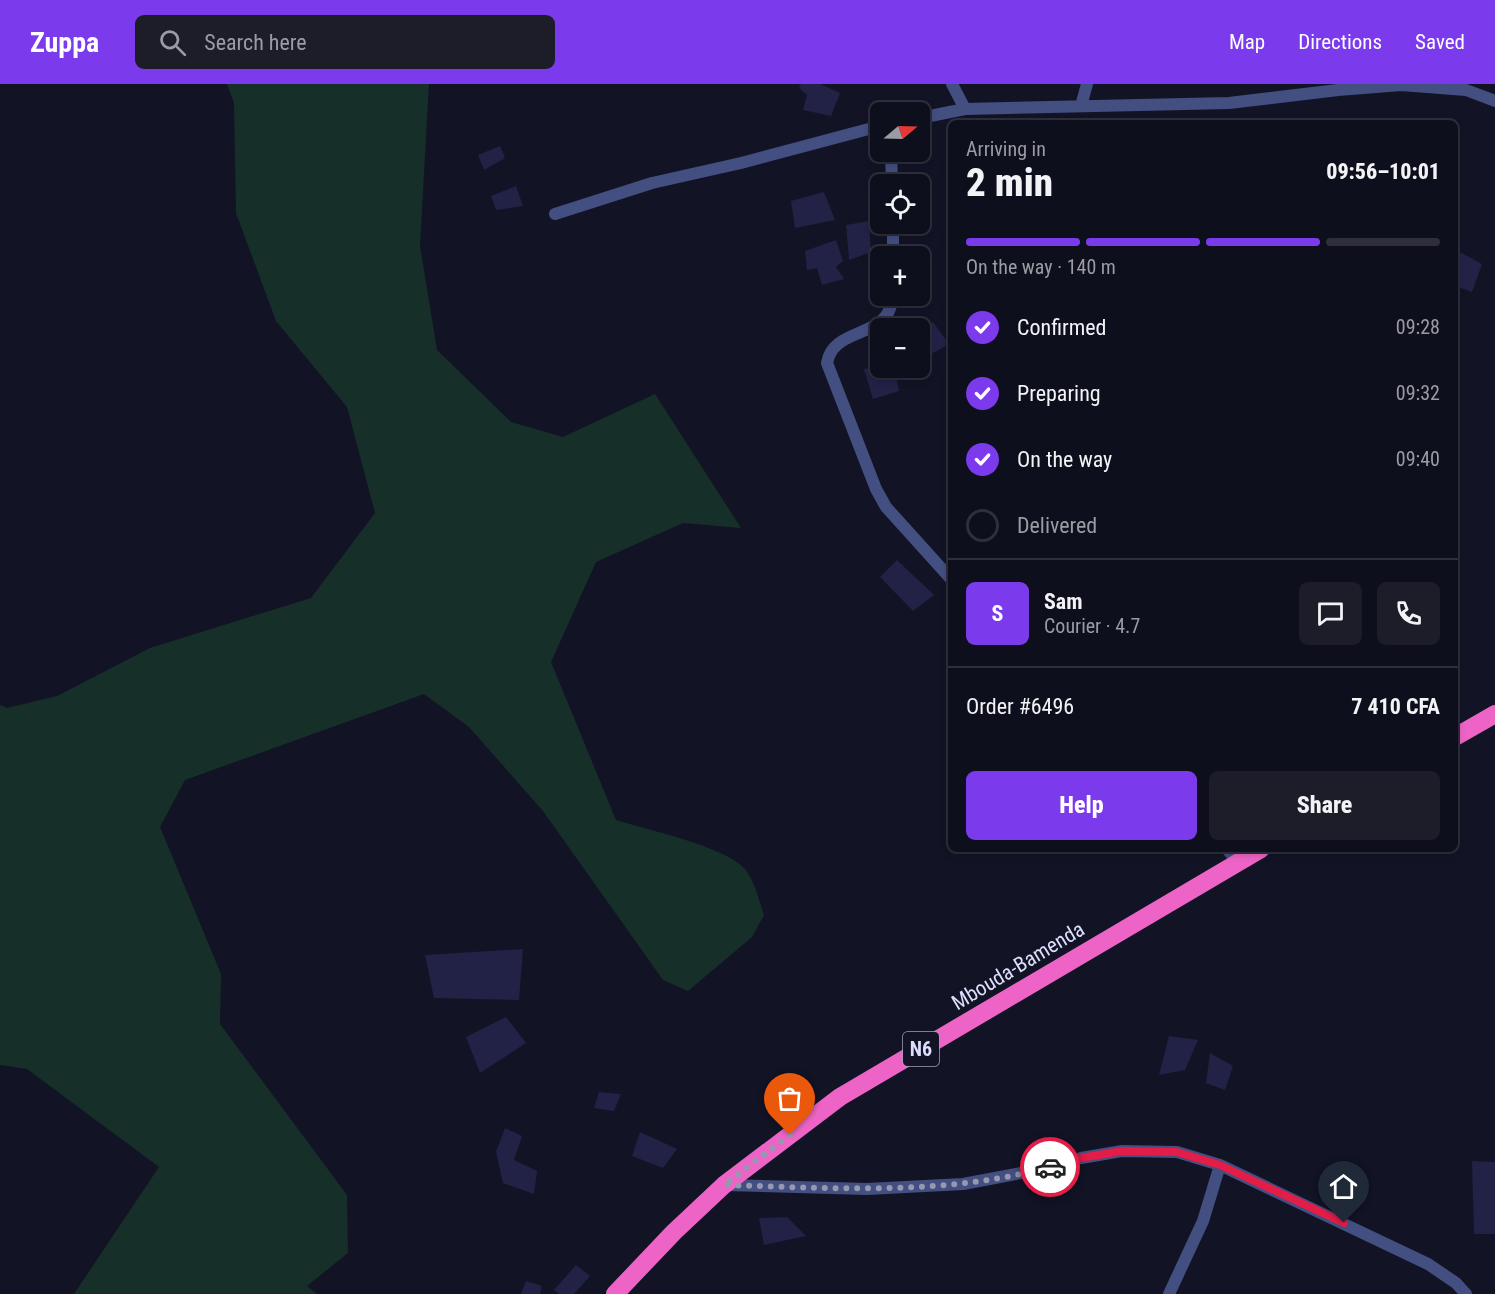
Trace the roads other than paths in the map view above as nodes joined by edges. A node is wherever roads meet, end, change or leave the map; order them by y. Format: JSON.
{"nodes":[{"id":1,"x":952,"y":84,"type":"edge"},
{"id":2,"x":1088,"y":84,"type":"edge"},
{"id":3,"x":1315,"y":88,"type":"edge"},
{"id":4,"x":1495,"y":101,"type":"edge"},
{"id":5,"x":1081,"y":106,"type":"junction"},
{"id":6,"x":965,"y":109,"type":"junction"},
{"id":7,"x":930,"y":116,"type":"edge"},
{"id":8,"x":870,"y":129,"type":"edge"},
{"id":9,"x":555,"y":214,"type":"dead end"},
{"id":10,"x":891,"y":306,"type":"edge"},
{"id":11,"x":948,"y":576,"type":"edge"},
{"id":12,"x":1495,"y":714,"type":"edge"},
{"id":13,"x":1458,"y":735,"type":"edge"},
{"id":14,"x":1249,"y":852,"type":"edge"},
{"id":15,"x":1233,"y":856,"type":"edge"},
{"id":16,"x":1220,"y":1165,"type":"junction"},
{"id":17,"x":724,"y":1185,"type":"junction"},
{"id":18,"x":615,"y":1294,"type":"edge"},
{"id":19,"x":1169,"y":1294,"type":"edge"},
{"id":20,"x":1466,"y":1294,"type":"edge"}],
"edges":[{"from":1,"to":6,"type":"street"},
{"from":2,"to":5,"type":"street"},
{"from":3,"to":4,"type":"street"},
{"from":3,"to":5,"type":"street"},
{"from":5,"to":6,"type":"street"},
{"from":6,"to":7,"type":"street"},
{"from":8,"to":9,"type":"street"},
{"from":10,"to":11,"type":"street"},
{"from":12,"to":13,"type":"highway"},
{"from":14,"to":15,"type":"highway","name":"Mbouda-Bamenda","number":"N6"},
{"from":15,"to":17,"type":"highway","name":"Mbouda-Bamenda","number":"N6"},
{"from":16,"to":17,"type":"street"},
{"from":16,"to":19,"type":"street"},
{"from":16,"to":20,"type":"street"},
{"from":17,"to":18,"type":"highway","name":"Mbouda-Bamenda","number":"N6"}]}
